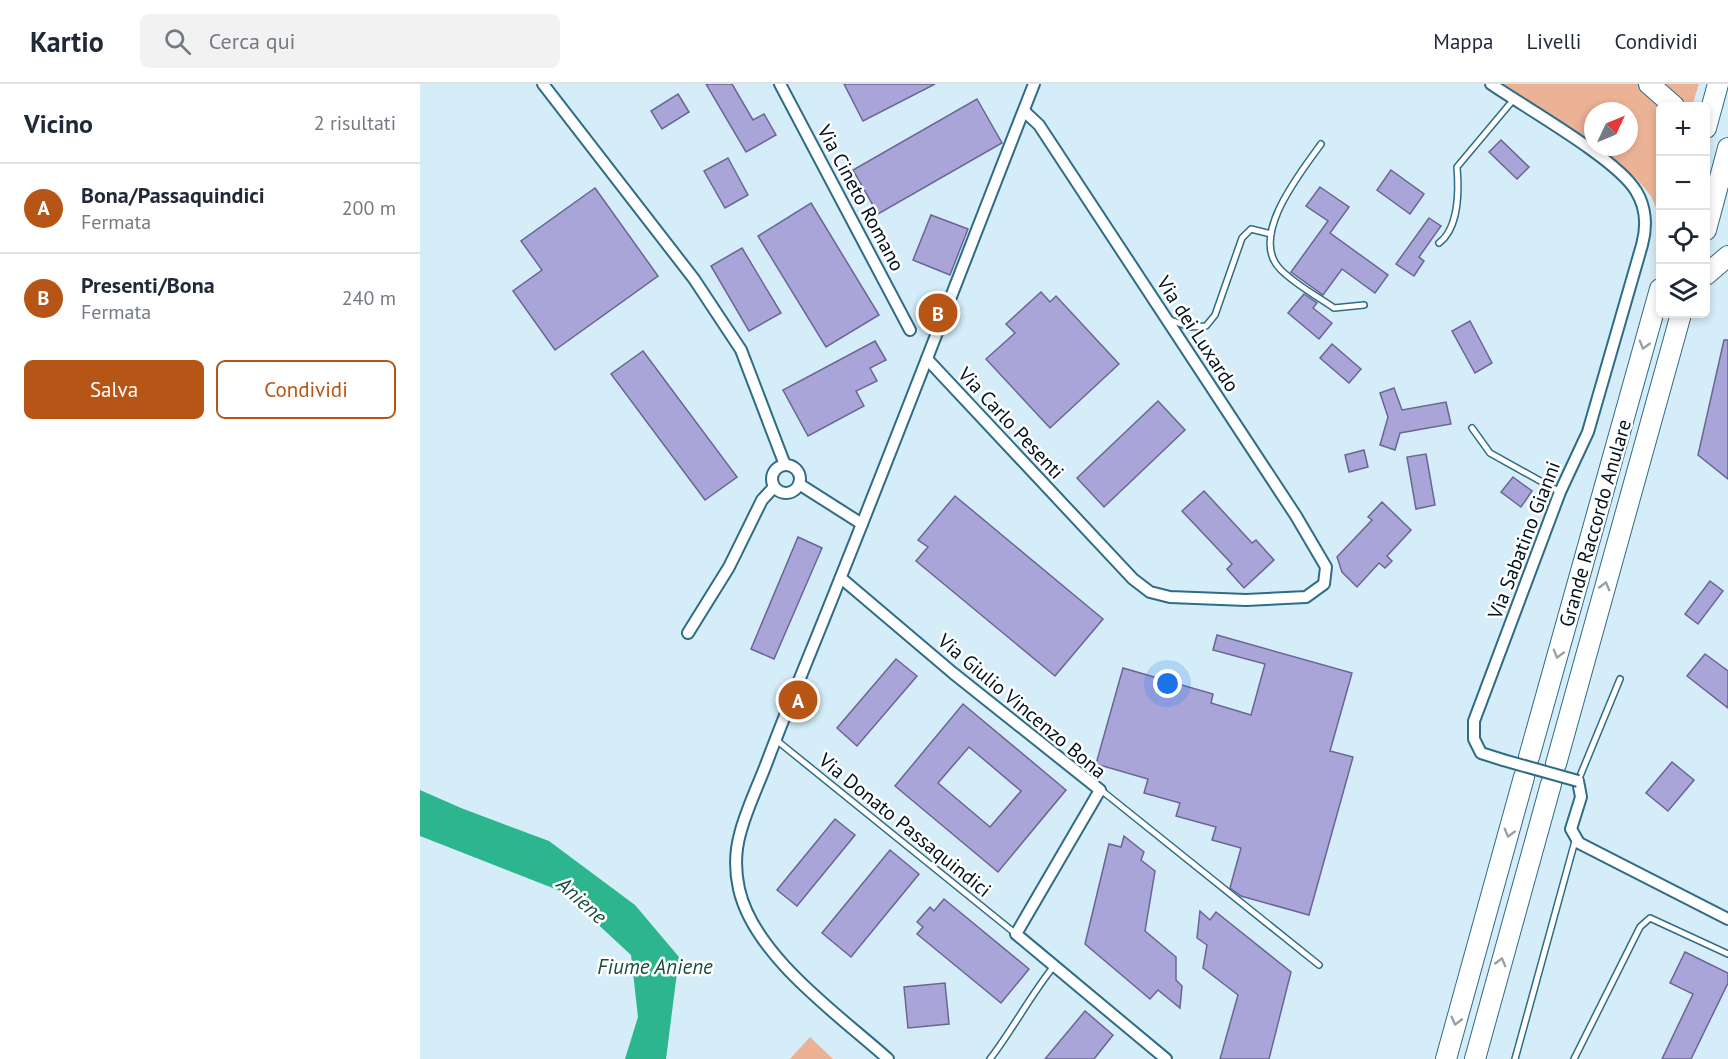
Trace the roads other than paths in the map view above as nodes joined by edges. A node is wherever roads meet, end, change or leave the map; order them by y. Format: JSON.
{"nodes":[{"id":1,"x":543,"y":84,"type":"edge"},
{"id":2,"x":780,"y":84,"type":"edge"},
{"id":3,"x":1034,"y":84,"type":"edge"},
{"id":4,"x":1491,"y":84,"type":"edge"},
{"id":5,"x":1649,"y":84,"type":"edge"},
{"id":6,"x":1718,"y":84,"type":"edge"},
{"id":7,"x":1514,"y":99,"type":"junction"},
{"id":8,"x":1669,"y":102,"type":"edge"},
{"id":9,"x":1024,"y":111,"type":"junction"},
{"id":10,"x":1710,"y":113,"type":"edge"},
{"id":11,"x":1322,"y":144,"type":"dead end"},
{"id":12,"x":1728,"y":148,"type":"edge"},
{"id":13,"x":1710,"y":215,"type":"edge"},
{"id":14,"x":1271,"y":234,"type":"junction"},
{"id":15,"x":1439,"y":243,"type":"dead end"},
{"id":16,"x":1728,"y":256,"type":"edge"},
{"id":17,"x":1710,"y":272,"type":"edge"},
{"id":18,"x":1656,"y":303,"type":"edge"},
{"id":19,"x":1364,"y":305,"type":"dead end"},
{"id":20,"x":1165,"y":318,"type":"junction"},
{"id":21,"x":1681,"y":318,"type":"edge"},
{"id":22,"x":1685,"y":318,"type":"edge"},
{"id":23,"x":910,"y":330,"type":"dead end"},
{"id":24,"x":1671,"y":349,"type":"junction"},
{"id":25,"x":927,"y":359,"type":"junction"},
{"id":26,"x":1472,"y":428,"type":"dead end"},
{"id":27,"x":785,"y":465,"type":"junction"},
{"id":28,"x":799,"y":484,"type":"junction"},
{"id":29,"x":774,"y":488,"type":"junction"},
{"id":30,"x":1560,"y":492,"type":"junction"},
{"id":31,"x":862,"y":524,"type":"junction"},
{"id":32,"x":840,"y":578,"type":"junction"},
{"id":33,"x":1324,"y":584,"type":"joint"},
{"id":34,"x":688,"y":633,"type":"dead end"},
{"id":35,"x":1620,"y":679,"type":"dead end"},
{"id":36,"x":775,"y":740,"type":"junction"},
{"id":37,"x":1529,"y":757,"type":"dead end"},
{"id":38,"x":1556,"y":764,"type":"dead end"},
{"id":39,"x":1524,"y":777,"type":"dead end"},
{"id":40,"x":1578,"y":781,"type":"junction"},
{"id":41,"x":1551,"y":784,"type":"dead end"},
{"id":42,"x":1100,"y":790,"type":"junction"},
{"id":43,"x":1576,"y":839,"type":"junction"},
{"id":44,"x":1728,"y":919,"type":"edge"},
{"id":45,"x":1016,"y":934,"type":"junction"},
{"id":46,"x":1728,"y":954,"type":"edge"},
{"id":47,"x":1054,"y":966,"type":"junction"},
{"id":48,"x":1319,"y":966,"type":"dead end"},
{"id":49,"x":888,"y":1059,"type":"edge"},
{"id":50,"x":990,"y":1059,"type":"edge"},
{"id":51,"x":1166,"y":1059,"type":"edge"},
{"id":52,"x":1446,"y":1059,"type":"edge"},
{"id":53,"x":1474,"y":1059,"type":"edge"},
{"id":54,"x":1515,"y":1059,"type":"edge"},
{"id":55,"x":1574,"y":1059,"type":"edge"}],
"edges":[{"from":1,"to":27,"type":"street"},
{"from":2,"to":23,"type":"street","name":"Via Cineto Romano"},
{"from":3,"to":9,"type":"street"},
{"from":4,"to":7,"type":"street","name":"Via Sabatino Gianni"},
{"from":5,"to":8,"type":"highway"},
{"from":6,"to":10,"type":"highway"},
{"from":7,"to":15,"type":"lane"},
{"from":7,"to":30,"type":"street","name":"Via Sabatino Gianni"},
{"from":9,"to":20,"type":"street","name":"Via dei Luxardo"},
{"from":9,"to":25,"type":"street"},
{"from":11,"to":14,"type":"lane"},
{"from":12,"to":13,"type":"highway"},
{"from":14,"to":19,"type":"lane"},
{"from":14,"to":20,"type":"lane"},
{"from":16,"to":17,"type":"highway"},
{"from":18,"to":37,"type":"highway","name":"Grande Raccordo Anulare","one_way":true},
{"from":20,"to":33,"type":"street","name":"Via dei Luxardo"},
{"from":21,"to":24,"type":"highway","name":"Grande Raccordo Anulare"},
{"from":22,"to":24,"type":"highway"},
{"from":38,"to":24,"type":"highway","name":"Grande Raccordo Anulare","one_way":true},
{"from":25,"to":31,"type":"street"},
{"from":25,"to":33,"type":"street","name":"Via Carlo Pesenti"},
{"from":26,"to":30,"type":"lane"},
{"from":27,"to":28,"type":"street"},
{"from":27,"to":29,"type":"street"},
{"from":28,"to":29,"type":"street"},
{"from":28,"to":31,"type":"street"},
{"from":29,"to":34,"type":"street"},
{"from":30,"to":40,"type":"street","name":"Via Sabatino Gianni","bridge":true},
{"from":31,"to":32,"type":"street"},
{"from":32,"to":36,"type":"street"},
{"from":32,"to":42,"type":"street","name":"Via Giulio Vincenzo Bona"},
{"from":35,"to":40,"type":"lane"},
{"from":36,"to":45,"type":"lane","name":"Via Donato Passaquindici"},
{"from":36,"to":49,"type":"street"},
{"from":39,"to":52,"type":"highway","one_way":true},
{"from":40,"to":43,"type":"street"},
{"from":53,"to":41,"type":"highway","one_way":true},
{"from":42,"to":45,"type":"street","name":"Via Giulio Vincenzo Bona"},
{"from":42,"to":48,"type":"lane"},
{"from":43,"to":44,"type":"street"},
{"from":43,"to":54,"type":"lane"},
{"from":45,"to":47,"type":"street"},
{"from":46,"to":55,"type":"lane"},
{"from":47,"to":50,"type":"lane"},
{"from":47,"to":51,"type":"street"}]}
